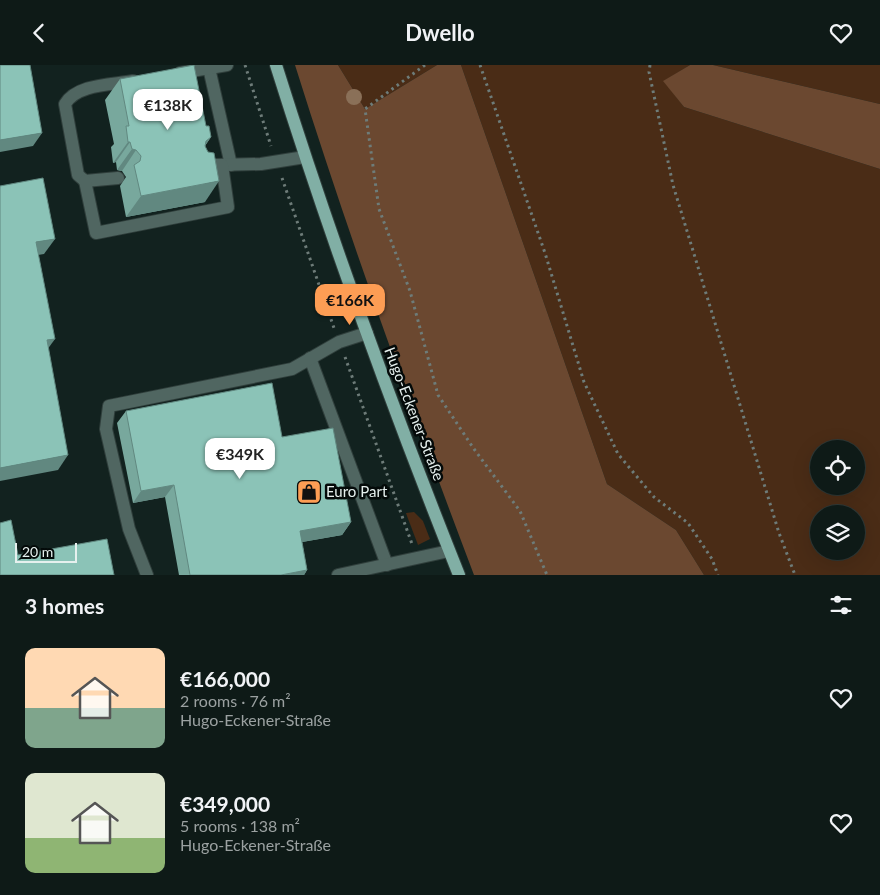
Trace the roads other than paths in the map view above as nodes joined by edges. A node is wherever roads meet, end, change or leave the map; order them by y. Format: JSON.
{"nodes":[{"id":1,"x":226,"y":65,"type":"edge"},
{"id":2,"x":276,"y":65,"type":"edge"},
{"id":3,"x":209,"y":68,"type":"junction"},
{"id":4,"x":171,"y":75,"type":"edge"},
{"id":5,"x":142,"y":79,"type":"edge"},
{"id":6,"x":305,"y":157,"type":"junction"},
{"id":7,"x":226,"y":165,"type":"junction"},
{"id":8,"x":206,"y":166,"type":"edge"},
{"id":9,"x":118,"y":178,"type":"dead end"},
{"id":10,"x":85,"y":181,"type":"junction"},
{"id":11,"x":367,"y":333,"type":"junction"},
{"id":12,"x":310,"y":358,"type":"junction"},
{"id":13,"x":449,"y":551,"type":"junction"},
{"id":14,"x":387,"y":565,"type":"junction"},
{"id":15,"x":147,"y":575,"type":"edge"},
{"id":16,"x":338,"y":575,"type":"edge"},
{"id":17,"x":459,"y":575,"type":"edge"}],
"edges":[{"from":1,"to":3,"type":"lane"},
{"from":2,"to":6,"type":"main road","name":"Hugo-Eckener-Straße"},
{"from":3,"to":4,"type":"lane"},
{"from":3,"to":7,"type":"lane"},
{"from":5,"to":10,"type":"lane"},
{"from":6,"to":7,"type":"lane"},
{"from":6,"to":11,"type":"main road","name":"Hugo-Eckener-Straße"},
{"from":7,"to":8,"type":"lane"},
{"from":7,"to":10,"type":"lane"},
{"from":9,"to":10,"type":"lane"},
{"from":11,"to":12,"type":"lane"},
{"from":11,"to":13,"type":"main road","name":"Hugo-Eckener-Straße"},
{"from":12,"to":14,"type":"lane"},
{"from":12,"to":15,"type":"lane"},
{"from":13,"to":14,"type":"lane"},
{"from":13,"to":17,"type":"main road","name":"Hugo-Eckener-Straße"},
{"from":14,"to":16,"type":"lane"}]}
